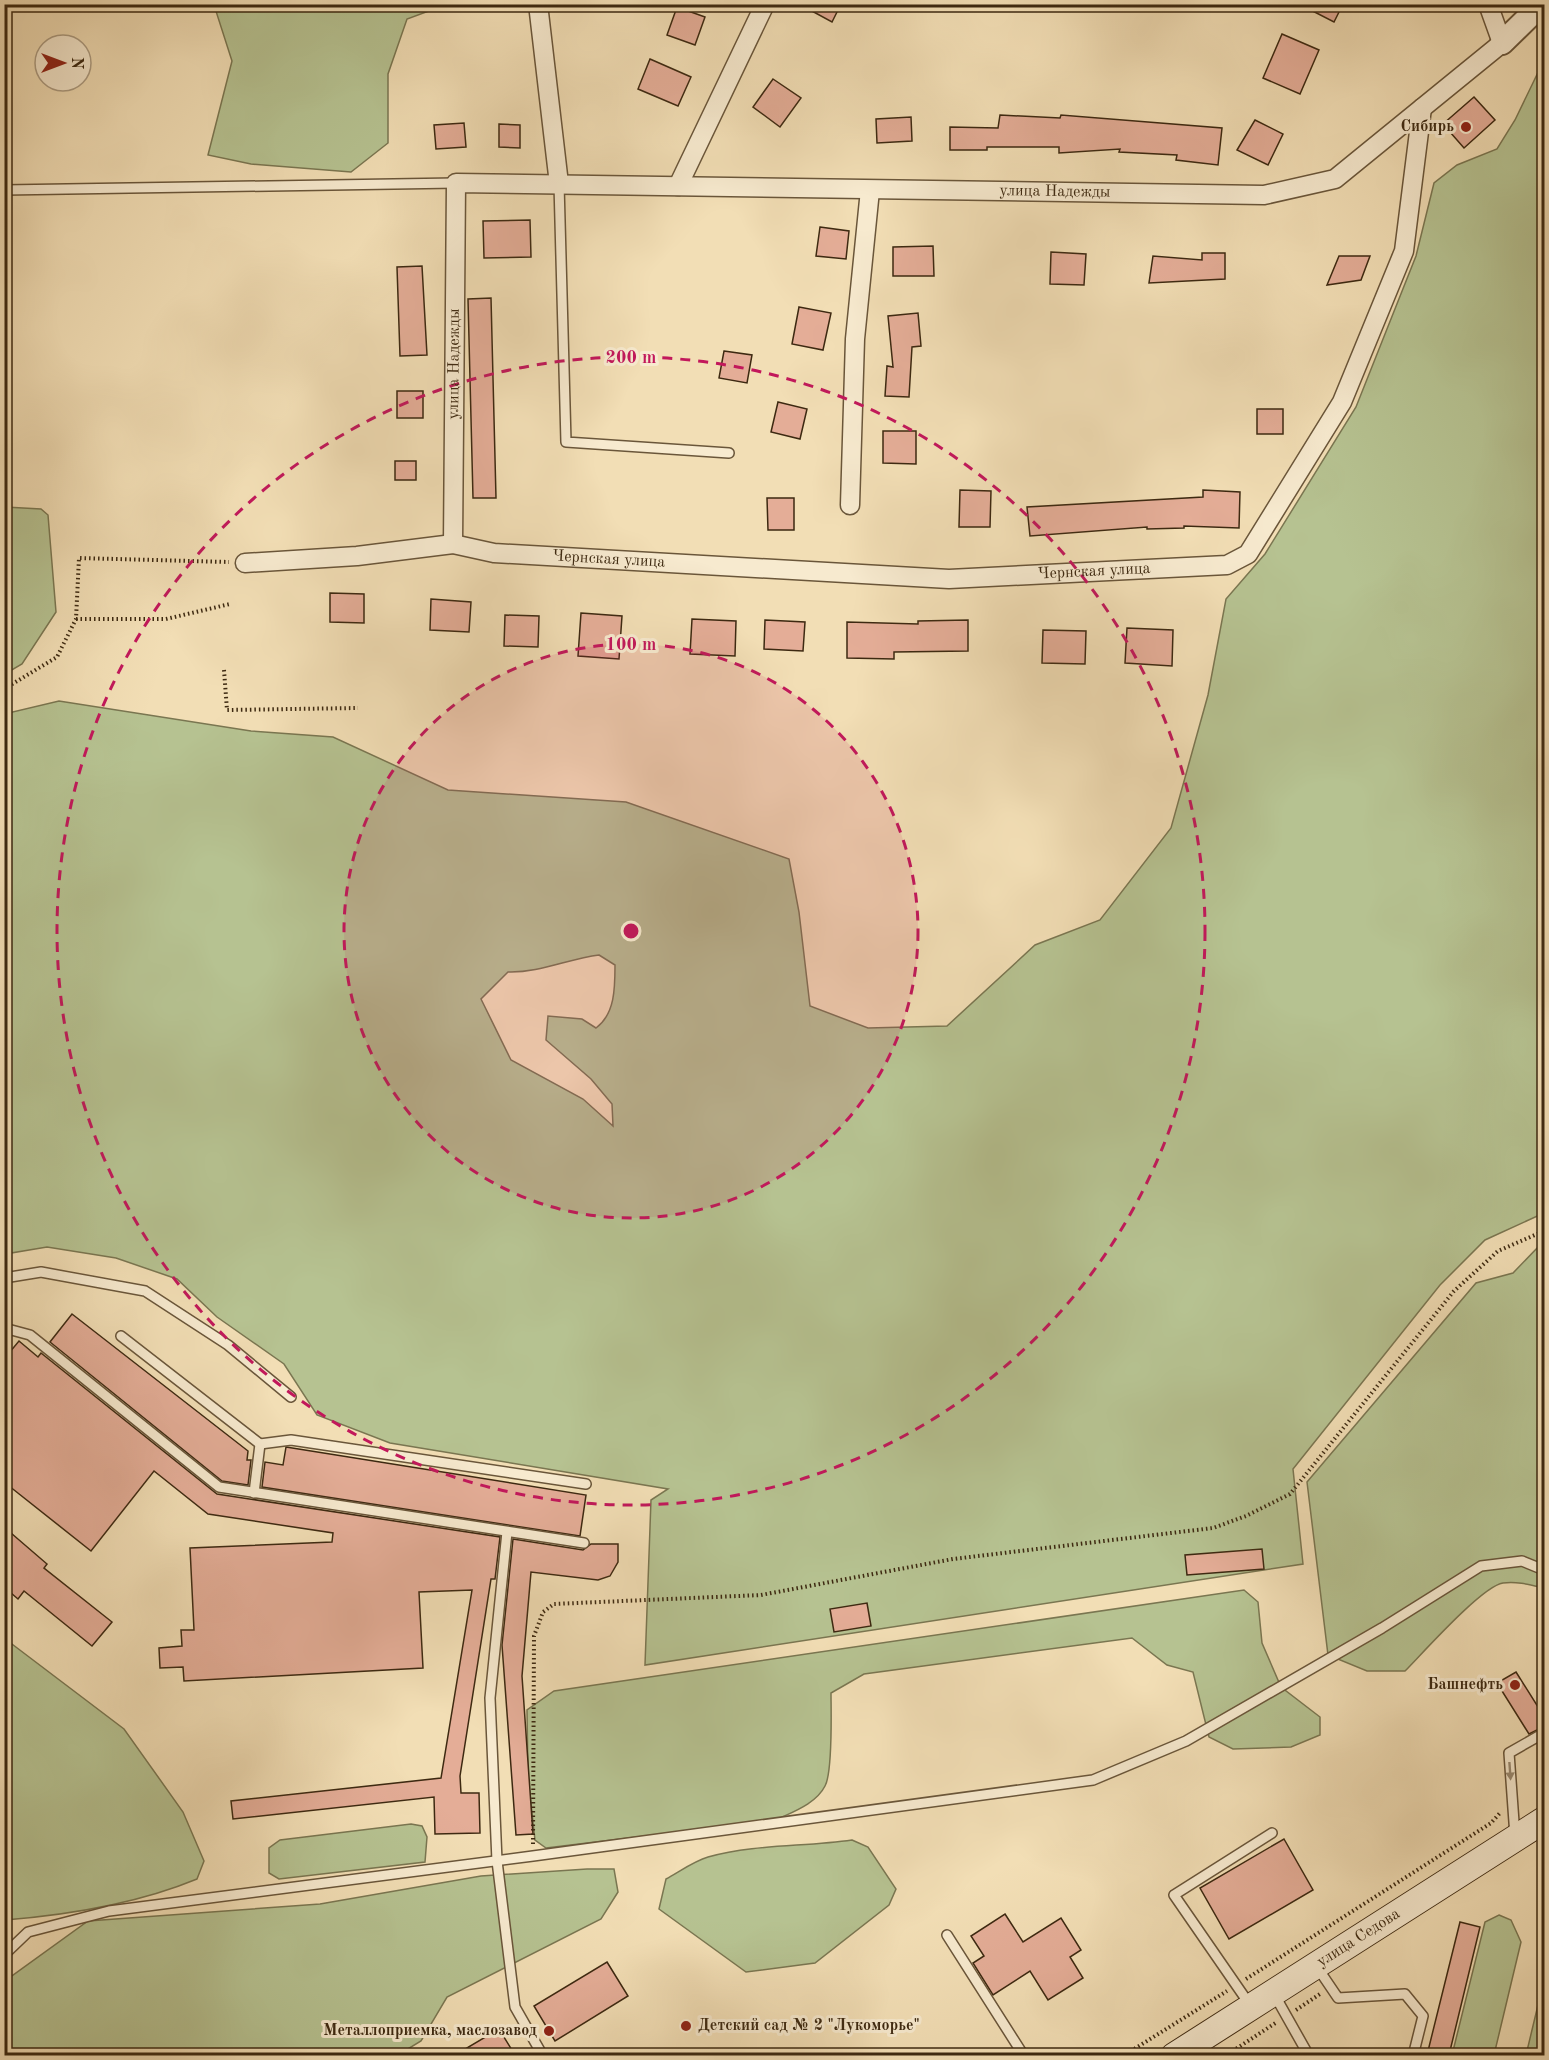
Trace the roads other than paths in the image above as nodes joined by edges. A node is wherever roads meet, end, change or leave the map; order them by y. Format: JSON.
{"nodes":[{"id":1,"x":538,"y":4,"type":"edge"},
{"id":2,"x":765,"y":4,"type":"edge"},
{"id":3,"x":1488,"y":4,"type":"edge"},
{"id":4,"x":1542,"y":4,"type":"edge"},
{"id":5,"x":1502,"y":44,"type":"junction"},
{"id":6,"x":1422,"y":108,"type":"junction"},
{"id":7,"x":456,"y":183,"type":"junction"},
{"id":8,"x":559,"y":184,"type":"junction"},
{"id":9,"x":678,"y":186,"type":"junction"},
{"id":10,"x":4,"y":190,"type":"edge"},
{"id":11,"x":870,"y":190,"type":"junction"},
{"id":12,"x":729,"y":453,"type":"dead end"},
{"id":13,"x":850,"y":505,"type":"dead end"},
{"id":14,"x":453,"y":544,"type":"junction"},
{"id":15,"x":245,"y":563,"type":"road end"},
{"id":16,"x":4,"y":1278,"type":"edge"},
{"id":17,"x":4,"y":1328,"type":"edge"},
{"id":18,"x":120,"y":1336,"type":"dead end"},
{"id":19,"x":291,"y":1397,"type":"dead end"},
{"id":20,"x":260,"y":1444,"type":"junction"},
{"id":21,"x":586,"y":1484,"type":"dead end"},
{"id":22,"x":254,"y":1492,"type":"junction"},
{"id":23,"x":507,"y":1532,"type":"junction"},
{"id":24,"x":584,"y":1543,"type":"dead end"},
{"id":25,"x":1545,"y":1570,"type":"edge"},
{"id":26,"x":1545,"y":1733,"type":"edge"},
{"id":27,"x":1545,"y":1820,"type":"edge"},
{"id":28,"x":1272,"y":1833,"type":"dead end"},
{"id":29,"x":1515,"y":1837,"type":"junction"},
{"id":30,"x":497,"y":1861,"type":"junction"},
{"id":31,"x":948,"y":1935,"type":"dead end"},
{"id":32,"x":5,"y":1955,"type":"edge"},
{"id":33,"x":1315,"y":1965,"type":"junction"},
{"id":34,"x":1273,"y":1992,"type":"junction"},
{"id":35,"x":1251,"y":2006,"type":"junction"},
{"id":36,"x":543,"y":2055,"type":"edge"},
{"id":37,"x":1024,"y":2055,"type":"edge"},
{"id":38,"x":1174,"y":2055,"type":"edge"},
{"id":39,"x":1309,"y":2055,"type":"edge"},
{"id":40,"x":1413,"y":2055,"type":"edge"}],
"edges":[{"from":1,"to":8,"type":"street"},
{"from":2,"to":9,"type":"street"},
{"from":3,"to":5,"type":"street"},
{"from":4,"to":5,"type":"street"},
{"from":5,"to":6,"type":"street","name":"улица Надежды"},
{"from":6,"to":11,"type":"street","name":"улица Надежды"},
{"from":6,"to":14,"type":"street","name":"Чернская улица"},
{"from":7,"to":8,"type":"street","name":"улица Надежды"},
{"from":7,"to":10,"type":"lane"},
{"from":7,"to":14,"type":"street","name":"улица Надежды"},
{"from":8,"to":9,"type":"street","name":"улица Надежды"},
{"from":8,"to":12,"type":"lane"},
{"from":9,"to":11,"type":"street","name":"улица Надежды"},
{"from":11,"to":13,"type":"street"},
{"from":14,"to":15,"type":"street","name":"Чернская улица"},
{"from":16,"to":19,"type":"lane"},
{"from":17,"to":22,"type":"lane"},
{"from":18,"to":20,"type":"lane"},
{"from":20,"to":21,"type":"lane"},
{"from":20,"to":22,"type":"lane"},
{"from":22,"to":23,"type":"lane"},
{"from":23,"to":24,"type":"lane"},
{"from":23,"to":30,"type":"lane"},
{"from":25,"to":30,"type":"lane"},
{"from":26,"to":29,"type":"lane","one_way":true},
{"from":27,"to":29,"type":"main road","name":"улица Седова"},
{"from":28,"to":35,"type":"lane"},
{"from":29,"to":33,"type":"main road","name":"улица Седова"},
{"from":30,"to":32,"type":"lane"},
{"from":30,"to":36,"type":"lane"},
{"from":31,"to":37,"type":"lane"},
{"from":33,"to":34,"type":"main road","name":"улица Седова"},
{"from":33,"to":40,"type":"lane"},
{"from":34,"to":35,"type":"main road","name":"улица Седова"},
{"from":34,"to":39,"type":"lane"},
{"from":35,"to":38,"type":"main road","name":"улица Седова"}]}
